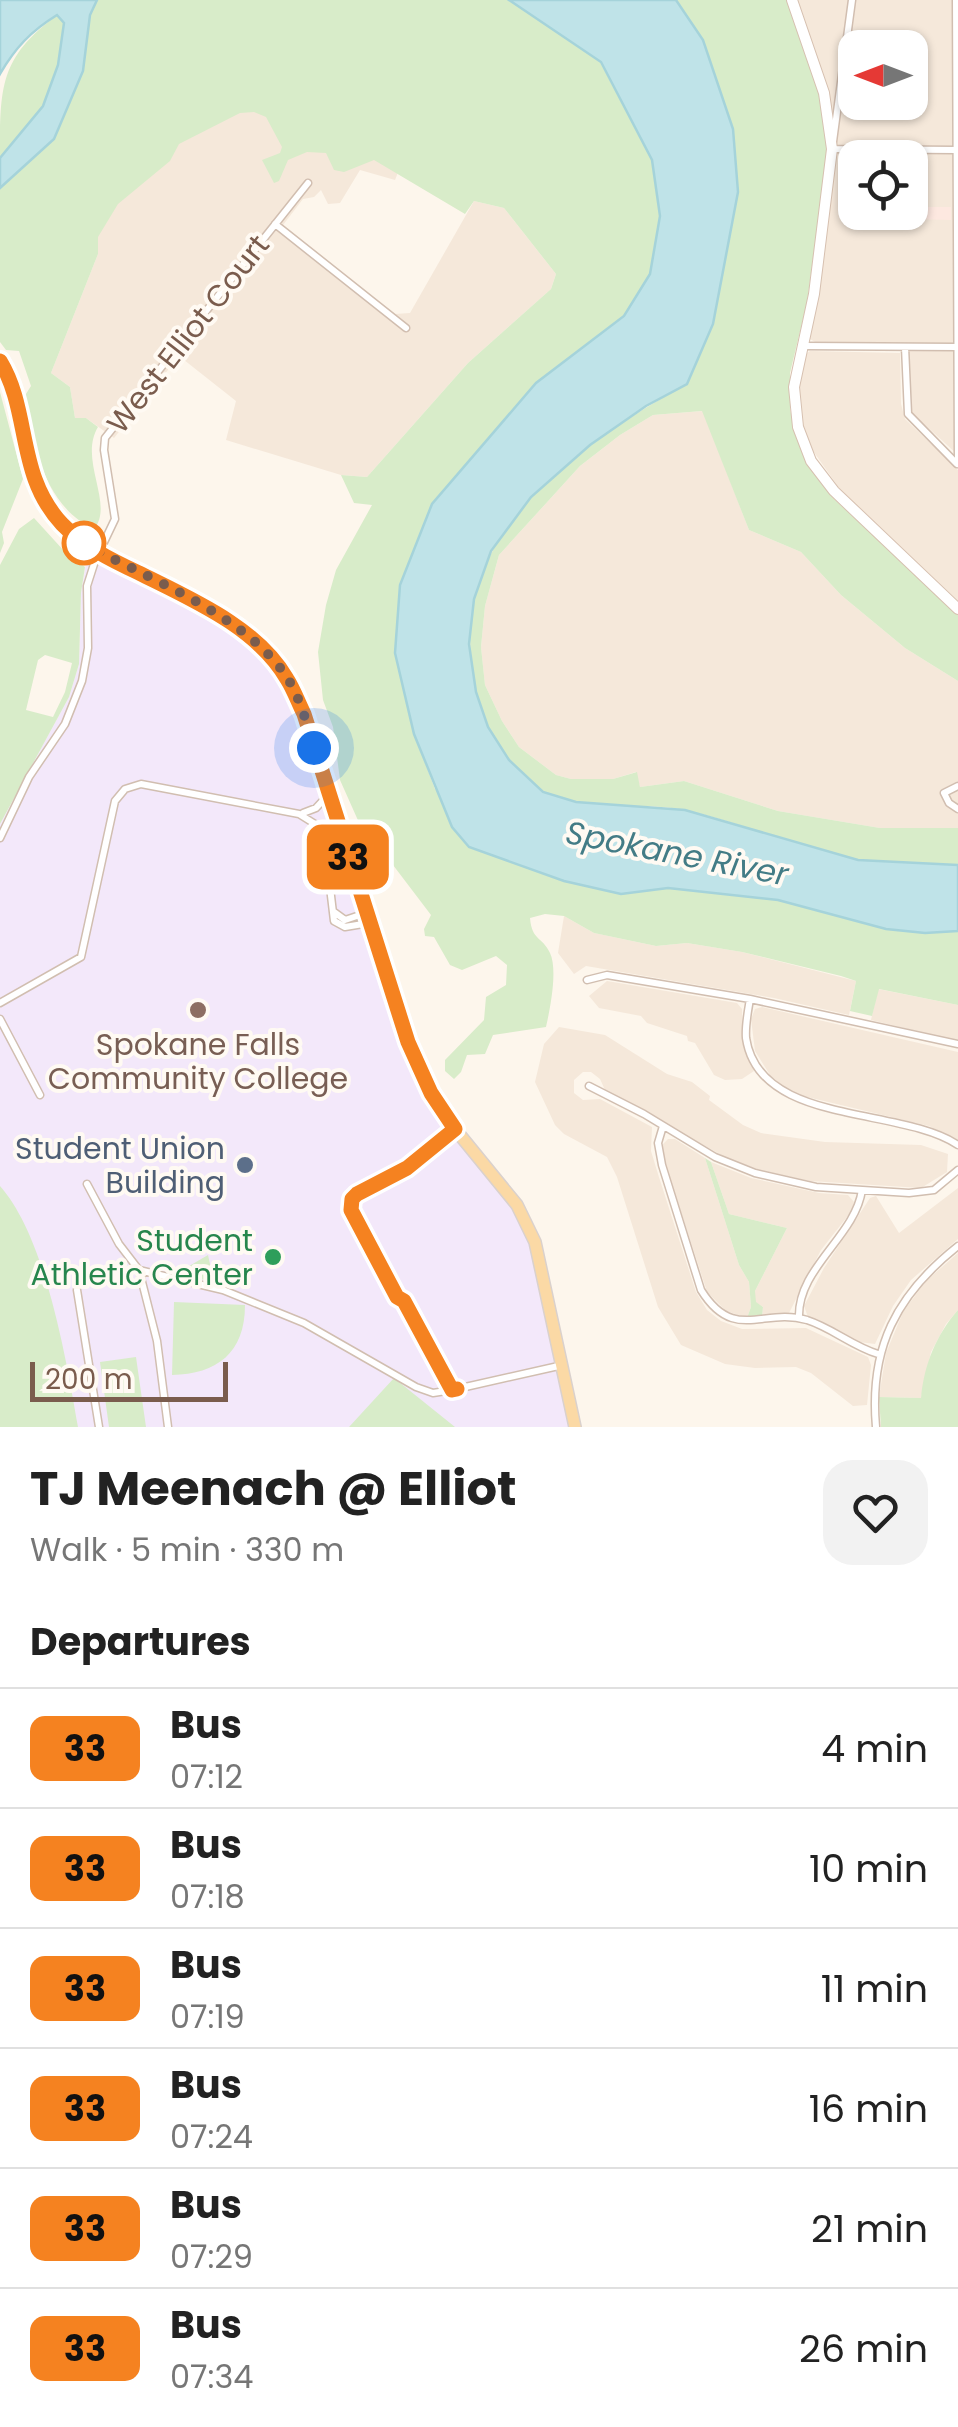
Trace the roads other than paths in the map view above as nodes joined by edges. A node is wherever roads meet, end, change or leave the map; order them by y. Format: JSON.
{"nodes":[{"id":1,"x":792,"y":0,"type":"edge"},
{"id":2,"x":852,"y":0,"type":"edge"},
{"id":3,"x":956,"y":0,"type":"edge"},
{"id":4,"x":832,"y":149,"type":"junction"},
{"id":5,"x":957,"y":150,"type":"edge"},
{"id":6,"x":308,"y":182,"type":"dead end"},
{"id":7,"x":275,"y":224,"type":"junction"},
{"id":8,"x":406,"y":328,"type":"dead end"},
{"id":9,"x":801,"y":346,"type":"junction"},
{"id":10,"x":905,"y":346,"type":"junction"},
{"id":11,"x":958,"y":347,"type":"edge"},
{"id":12,"x":0,"y":361,"type":"edge"},
{"id":13,"x":958,"y":464,"type":"edge"},
{"id":14,"x":99,"y":552,"type":"junction"},
{"id":15,"x":958,"y":609,"type":"edge"},
{"id":16,"x":958,"y":786,"type":"edge"},
{"id":17,"x":329,"y":794,"type":"junction"},
{"id":18,"x":958,"y":809,"type":"edge"},
{"id":19,"x":299,"y":814,"type":"junction"},
{"id":20,"x":0,"y":838,"type":"edge"},
{"id":21,"x":367,"y":918,"type":"junction"},
{"id":22,"x":588,"y":980,"type":"dead end"},
{"id":23,"x":750,"y":999,"type":"junction"},
{"id":24,"x":0,"y":1003,"type":"edge"},
{"id":25,"x":0,"y":1019,"type":"edge"},
{"id":26,"x":958,"y":1044,"type":"edge"},
{"id":27,"x":589,"y":1086,"type":"dead end"},
{"id":28,"x":40,"y":1095,"type":"dead end"},
{"id":29,"x":663,"y":1126,"type":"junction"},
{"id":30,"x":958,"y":1146,"type":"edge"},
{"id":31,"x":958,"y":1170,"type":"edge"},
{"id":32,"x":88,"y":1184,"type":"dead end"},
{"id":33,"x":862,"y":1190,"type":"junction"},
{"id":34,"x":958,"y":1246,"type":"edge"},
{"id":35,"x":140,"y":1270,"type":"junction"},
{"id":36,"x":77,"y":1290,"type":"dead end"},
{"id":37,"x":800,"y":1318,"type":"junction"},
{"id":38,"x":878,"y":1354,"type":"junction"},
{"id":39,"x":562,"y":1364,"type":"junction"},
{"id":40,"x":99,"y":1427,"type":"edge"},
{"id":41,"x":168,"y":1427,"type":"edge"},
{"id":42,"x":575,"y":1427,"type":"edge"},
{"id":43,"x":876,"y":1427,"type":"edge"}],
"edges":[{"from":1,"to":4,"type":"street"},
{"from":2,"to":4,"type":"street"},
{"from":3,"to":5,"type":"street"},
{"from":4,"to":5,"type":"street"},
{"from":4,"to":9,"type":"street"},
{"from":5,"to":11,"type":"street"},
{"from":6,"to":7,"type":"street","name":"West Elliot Court"},
{"from":7,"to":8,"type":"street"},
{"from":7,"to":14,"type":"street","name":"West Elliot Court"},
{"from":9,"to":10,"type":"street"},
{"from":9,"to":15,"type":"street"},
{"from":10,"to":11,"type":"street"},
{"from":10,"to":13,"type":"street"},
{"from":11,"to":13,"type":"street"},
{"from":12,"to":14,"type":"main road"},
{"from":14,"to":17,"type":"main road"},
{"from":14,"to":20,"type":"street","name":"West Elliot Court"},
{"from":16,"to":18,"type":"street"},
{"from":17,"to":19,"type":"street"},
{"from":17,"to":21,"type":"main road"},
{"from":19,"to":21,"type":"street"},
{"from":19,"to":24,"type":"street"},
{"from":21,"to":39,"type":"main road"},
{"from":22,"to":23,"type":"street"},
{"from":23,"to":26,"type":"street"},
{"from":23,"to":30,"type":"street"},
{"from":25,"to":28,"type":"street"},
{"from":27,"to":29,"type":"street"},
{"from":29,"to":33,"type":"street"},
{"from":29,"to":37,"type":"street"},
{"from":31,"to":33,"type":"street"},
{"from":32,"to":35,"type":"street"},
{"from":33,"to":37,"type":"street"},
{"from":34,"to":38,"type":"street"},
{"from":35,"to":39,"type":"street"},
{"from":35,"to":41,"type":"street"},
{"from":36,"to":40,"type":"street"},
{"from":37,"to":38,"type":"street"},
{"from":38,"to":43,"type":"street"},
{"from":39,"to":42,"type":"main road"}]}
